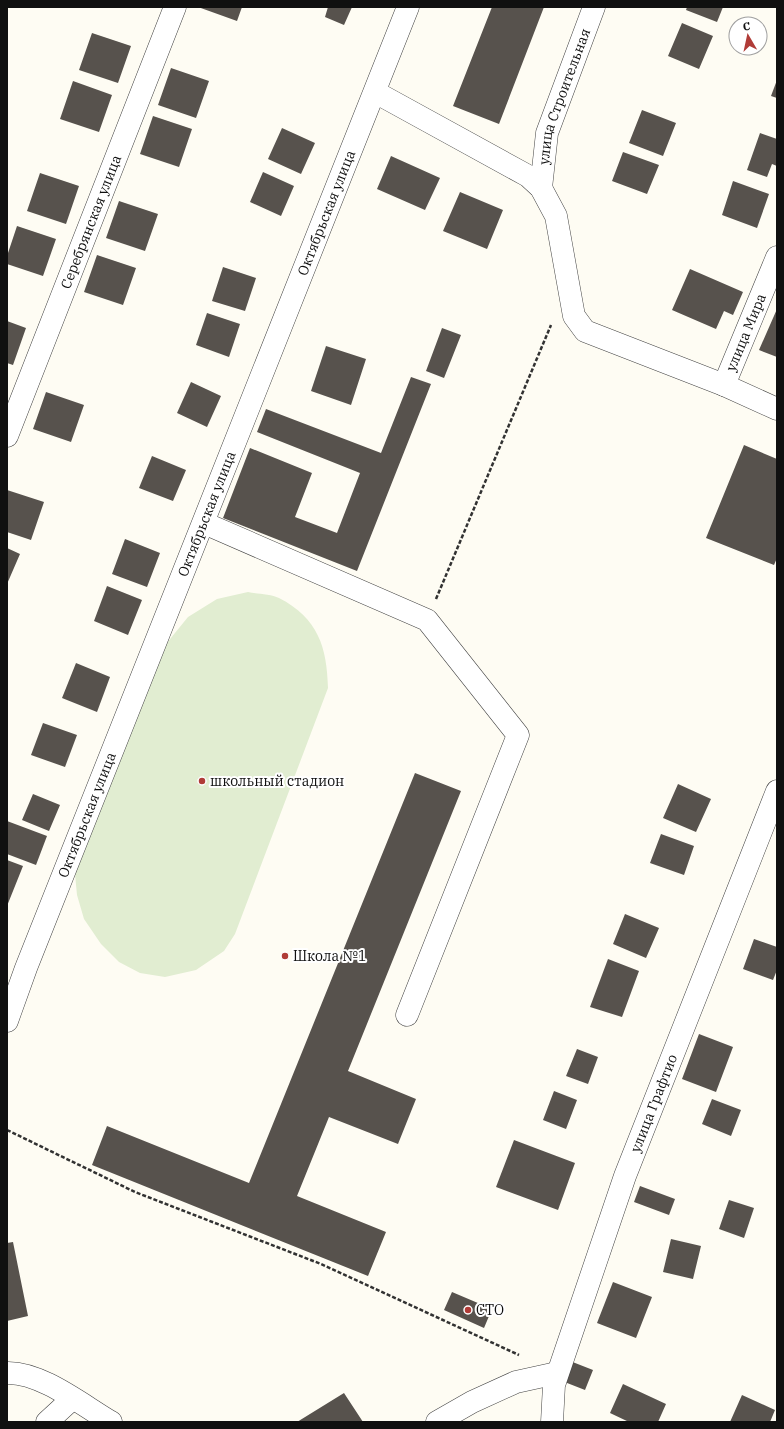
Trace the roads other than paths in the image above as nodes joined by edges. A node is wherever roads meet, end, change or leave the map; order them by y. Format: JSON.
{"nodes":[{"id":1,"x":175,"y":7,"type":"edge"},
{"id":2,"x":408,"y":7,"type":"edge"},
{"id":3,"x":594,"y":7,"type":"edge"},
{"id":4,"x":375,"y":92,"type":"junction"},
{"id":5,"x":541,"y":188,"type":"junction"},
{"id":6,"x":777,"y":257,"type":"edge"},
{"id":7,"x":724,"y":385,"type":"junction"},
{"id":8,"x":777,"y":409,"type":"edge"},
{"id":9,"x":7,"y":436,"type":"edge"},
{"id":10,"x":204,"y":523,"type":"junction"},
{"id":11,"x":777,"y":791,"type":"edge"},
{"id":12,"x":407,"y":1015,"type":"dead end"},
{"id":13,"x":7,"y":1021,"type":"edge"},
{"id":14,"x":7,"y":1373,"type":"edge"},
{"id":15,"x":557,"y":1373,"type":"junction"},
{"id":16,"x":72,"y":1399,"type":"junction"},
{"id":17,"x":47,"y":1422,"type":"edge"},
{"id":18,"x":111,"y":1422,"type":"edge"},
{"id":19,"x":437,"y":1422,"type":"edge"},
{"id":20,"x":552,"y":1422,"type":"edge"}],
"edges":[{"from":1,"to":9,"type":"street","name":"Серебрянская улица"},
{"from":2,"to":4,"type":"street","name":"Октябрьская улица"},
{"from":3,"to":5,"type":"street","name":"улица Строительная"},
{"from":4,"to":5,"type":"street"},
{"from":4,"to":10,"type":"street","name":"Октябрьская улица"},
{"from":5,"to":7,"type":"street"},
{"from":6,"to":7,"type":"street","name":"улица Мира"},
{"from":7,"to":8,"type":"street"},
{"from":10,"to":12,"type":"street"},
{"from":10,"to":13,"type":"street","name":"Октябрьская улица"},
{"from":11,"to":15,"type":"street","name":"улица Графтио"},
{"from":14,"to":16,"type":"street"},
{"from":15,"to":19,"type":"street"},
{"from":15,"to":20,"type":"street","name":"улица Графтио"},
{"from":16,"to":17,"type":"street"},
{"from":16,"to":18,"type":"street"}]}
